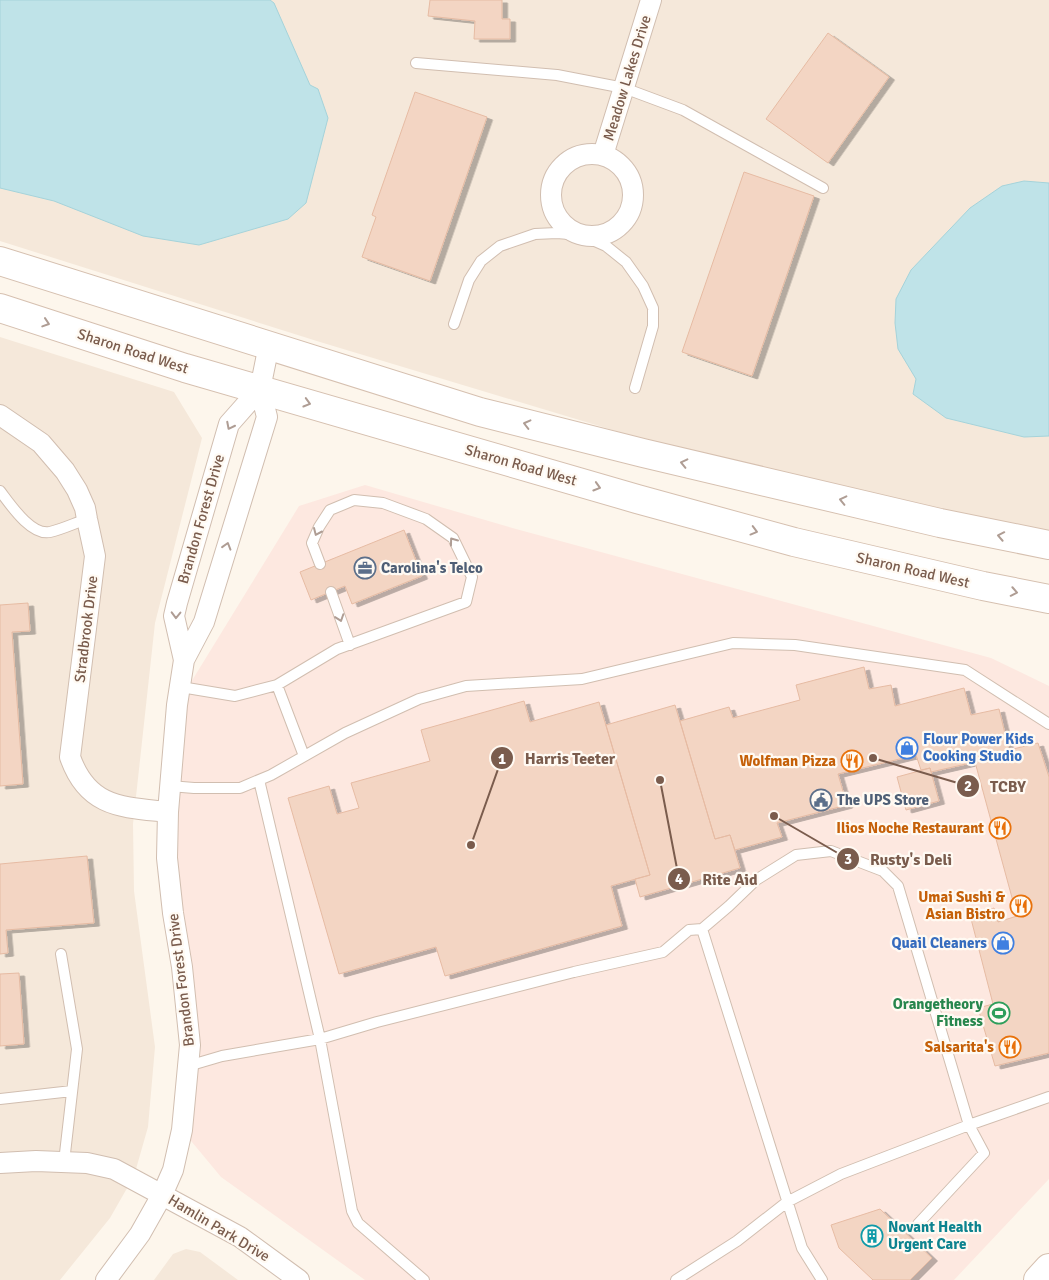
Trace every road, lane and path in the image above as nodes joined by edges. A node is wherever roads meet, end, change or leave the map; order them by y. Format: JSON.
{"nodes":[{"id":1,"x":651,"y":0,"type":"edge"},
{"id":2,"x":416,"y":63,"type":"dead end"},
{"id":3,"x":624,"y":88,"type":"junction"},
{"id":4,"x":603,"y":155,"type":"junction"},
{"id":5,"x":823,"y":188,"type":"dead end"},
{"id":6,"x":581,"y":235,"type":"junction"},
{"id":7,"x":0,"y":261,"type":"edge"},
{"id":8,"x":0,"y":308,"type":"edge"},
{"id":9,"x":454,"y":324,"type":"dead end"},
{"id":10,"x":268,"y":346,"type":"junction"},
{"id":11,"x":635,"y":388,"type":"dead end"},
{"id":12,"x":260,"y":389,"type":"junction"},
{"id":13,"x":0,"y":415,"type":"edge"},
{"id":14,"x":0,"y":491,"type":"edge"},
{"id":15,"x":88,"y":518,"type":"junction"},
{"id":16,"x":1049,"y":545,"type":"edge"},
{"id":17,"x":320,"y":564,"type":"dead end"},
{"id":18,"x":331,"y":592,"type":"dead end"},
{"id":19,"x":1049,"y":599,"type":"edge"},
{"id":20,"x":350,"y":645,"type":"junction"},
{"id":21,"x":184,"y":660,"type":"junction"},
{"id":22,"x":277,"y":685,"type":"junction"},
{"id":23,"x":181,"y":687,"type":"junction"},
{"id":24,"x":1049,"y":724,"type":"edge"},
{"id":25,"x":304,"y":756,"type":"junction"},
{"id":26,"x":259,"y":780,"type":"junction"},
{"id":27,"x":170,"y":786,"type":"junction"},
{"id":28,"x":168,"y":812,"type":"junction"},
{"id":29,"x":702,"y":929,"type":"junction"},
{"id":30,"x":61,"y":954,"type":"dead end"},
{"id":31,"x":320,"y":1039,"type":"junction"},
{"id":32,"x":188,"y":1066,"type":"junction"},
{"id":33,"x":72,"y":1091,"type":"junction"},
{"id":34,"x":1049,"y":1097,"type":"edge"},
{"id":35,"x":0,"y":1099,"type":"edge"},
{"id":36,"x":969,"y":1125,"type":"junction"},
{"id":37,"x":64,"y":1162,"type":"junction"},
{"id":38,"x":0,"y":1163,"type":"edge"},
{"id":39,"x":162,"y":1195,"type":"junction"},
{"id":40,"x":788,"y":1202,"type":"junction"},
{"id":41,"x":918,"y":1224,"type":"dead end"},
{"id":42,"x":1049,"y":1268,"type":"edge"},
{"id":43,"x":106,"y":1280,"type":"edge"},
{"id":44,"x":299,"y":1280,"type":"edge"},
{"id":45,"x":424,"y":1280,"type":"edge"},
{"id":46,"x":676,"y":1280,"type":"edge"},
{"id":47,"x":822,"y":1280,"type":"edge"},
{"id":48,"x":1038,"y":1280,"type":"edge"}],
"edges":[{"from":1,"to":3,"type":"street","name":"Meadow Lakes Drive"},
{"from":2,"to":3,"type":"lane"},
{"from":3,"to":4,"type":"street","name":"Meadow Lakes Drive"},
{"from":3,"to":5,"type":"lane"},
{"from":4,"to":6,"type":"street"},
{"from":4,"to":6,"type":"street"},
{"from":6,"to":9,"type":"lane"},
{"from":6,"to":11,"type":"lane"},
{"from":7,"to":10,"type":"main road"},
{"from":8,"to":12,"type":"main road","name":"Sharon Road West","one_way":true},
{"from":10,"to":12,"type":"street","name":"Brandon Forest Drive"},
{"from":16,"to":10,"type":"main road","one_way":true},
{"from":12,"to":19,"type":"main road","name":"Sharon Road West","one_way":true},
{"from":21,"to":12,"type":"street","name":"Brandon Forest Drive","one_way":true},
{"from":12,"to":21,"type":"street","name":"Brandon Forest Drive","one_way":true},
{"from":13,"to":15,"type":"street","name":"Stradbrook Drive"},
{"from":14,"to":15,"type":"lane"},
{"from":15,"to":28,"type":"street","name":"Stradbrook Drive"},
{"from":20,"to":17,"type":"lane","one_way":true},
{"from":18,"to":20,"type":"lane","one_way":true},
{"from":20,"to":22,"type":"lane"},
{"from":21,"to":23,"type":"street","name":"Brandon Forest Drive"},
{"from":22,"to":23,"type":"lane"},
{"from":22,"to":25,"type":"lane"},
{"from":23,"to":27,"type":"street","name":"Brandon Forest Drive"},
{"from":24,"to":25,"type":"lane"},
{"from":25,"to":26,"type":"lane"},
{"from":26,"to":27,"type":"lane"},
{"from":26,"to":31,"type":"lane"},
{"from":27,"to":28,"type":"street","name":"Brandon Forest Drive"},
{"from":28,"to":32,"type":"street","name":"Brandon Forest Drive"},
{"from":29,"to":31,"type":"lane"},
{"from":29,"to":36,"type":"lane"},
{"from":29,"to":40,"type":"lane"},
{"from":30,"to":33,"type":"lane"},
{"from":31,"to":32,"type":"lane"},
{"from":31,"to":45,"type":"lane"},
{"from":32,"to":39,"type":"street","name":"Brandon Forest Drive"},
{"from":33,"to":35,"type":"lane"},
{"from":33,"to":37,"type":"lane"},
{"from":34,"to":36,"type":"lane"},
{"from":36,"to":40,"type":"lane"},
{"from":36,"to":41,"type":"lane"},
{"from":37,"to":38,"type":"street","name":"Hamlin Park Drive"},
{"from":37,"to":39,"type":"street","name":"Hamlin Park Drive"},
{"from":39,"to":43,"type":"street","name":"Brandon Forest Drive"},
{"from":39,"to":44,"type":"street","name":"Hamlin Park Drive"},
{"from":40,"to":46,"type":"lane"},
{"from":40,"to":47,"type":"lane"},
{"from":42,"to":48,"type":"main road"}]}
